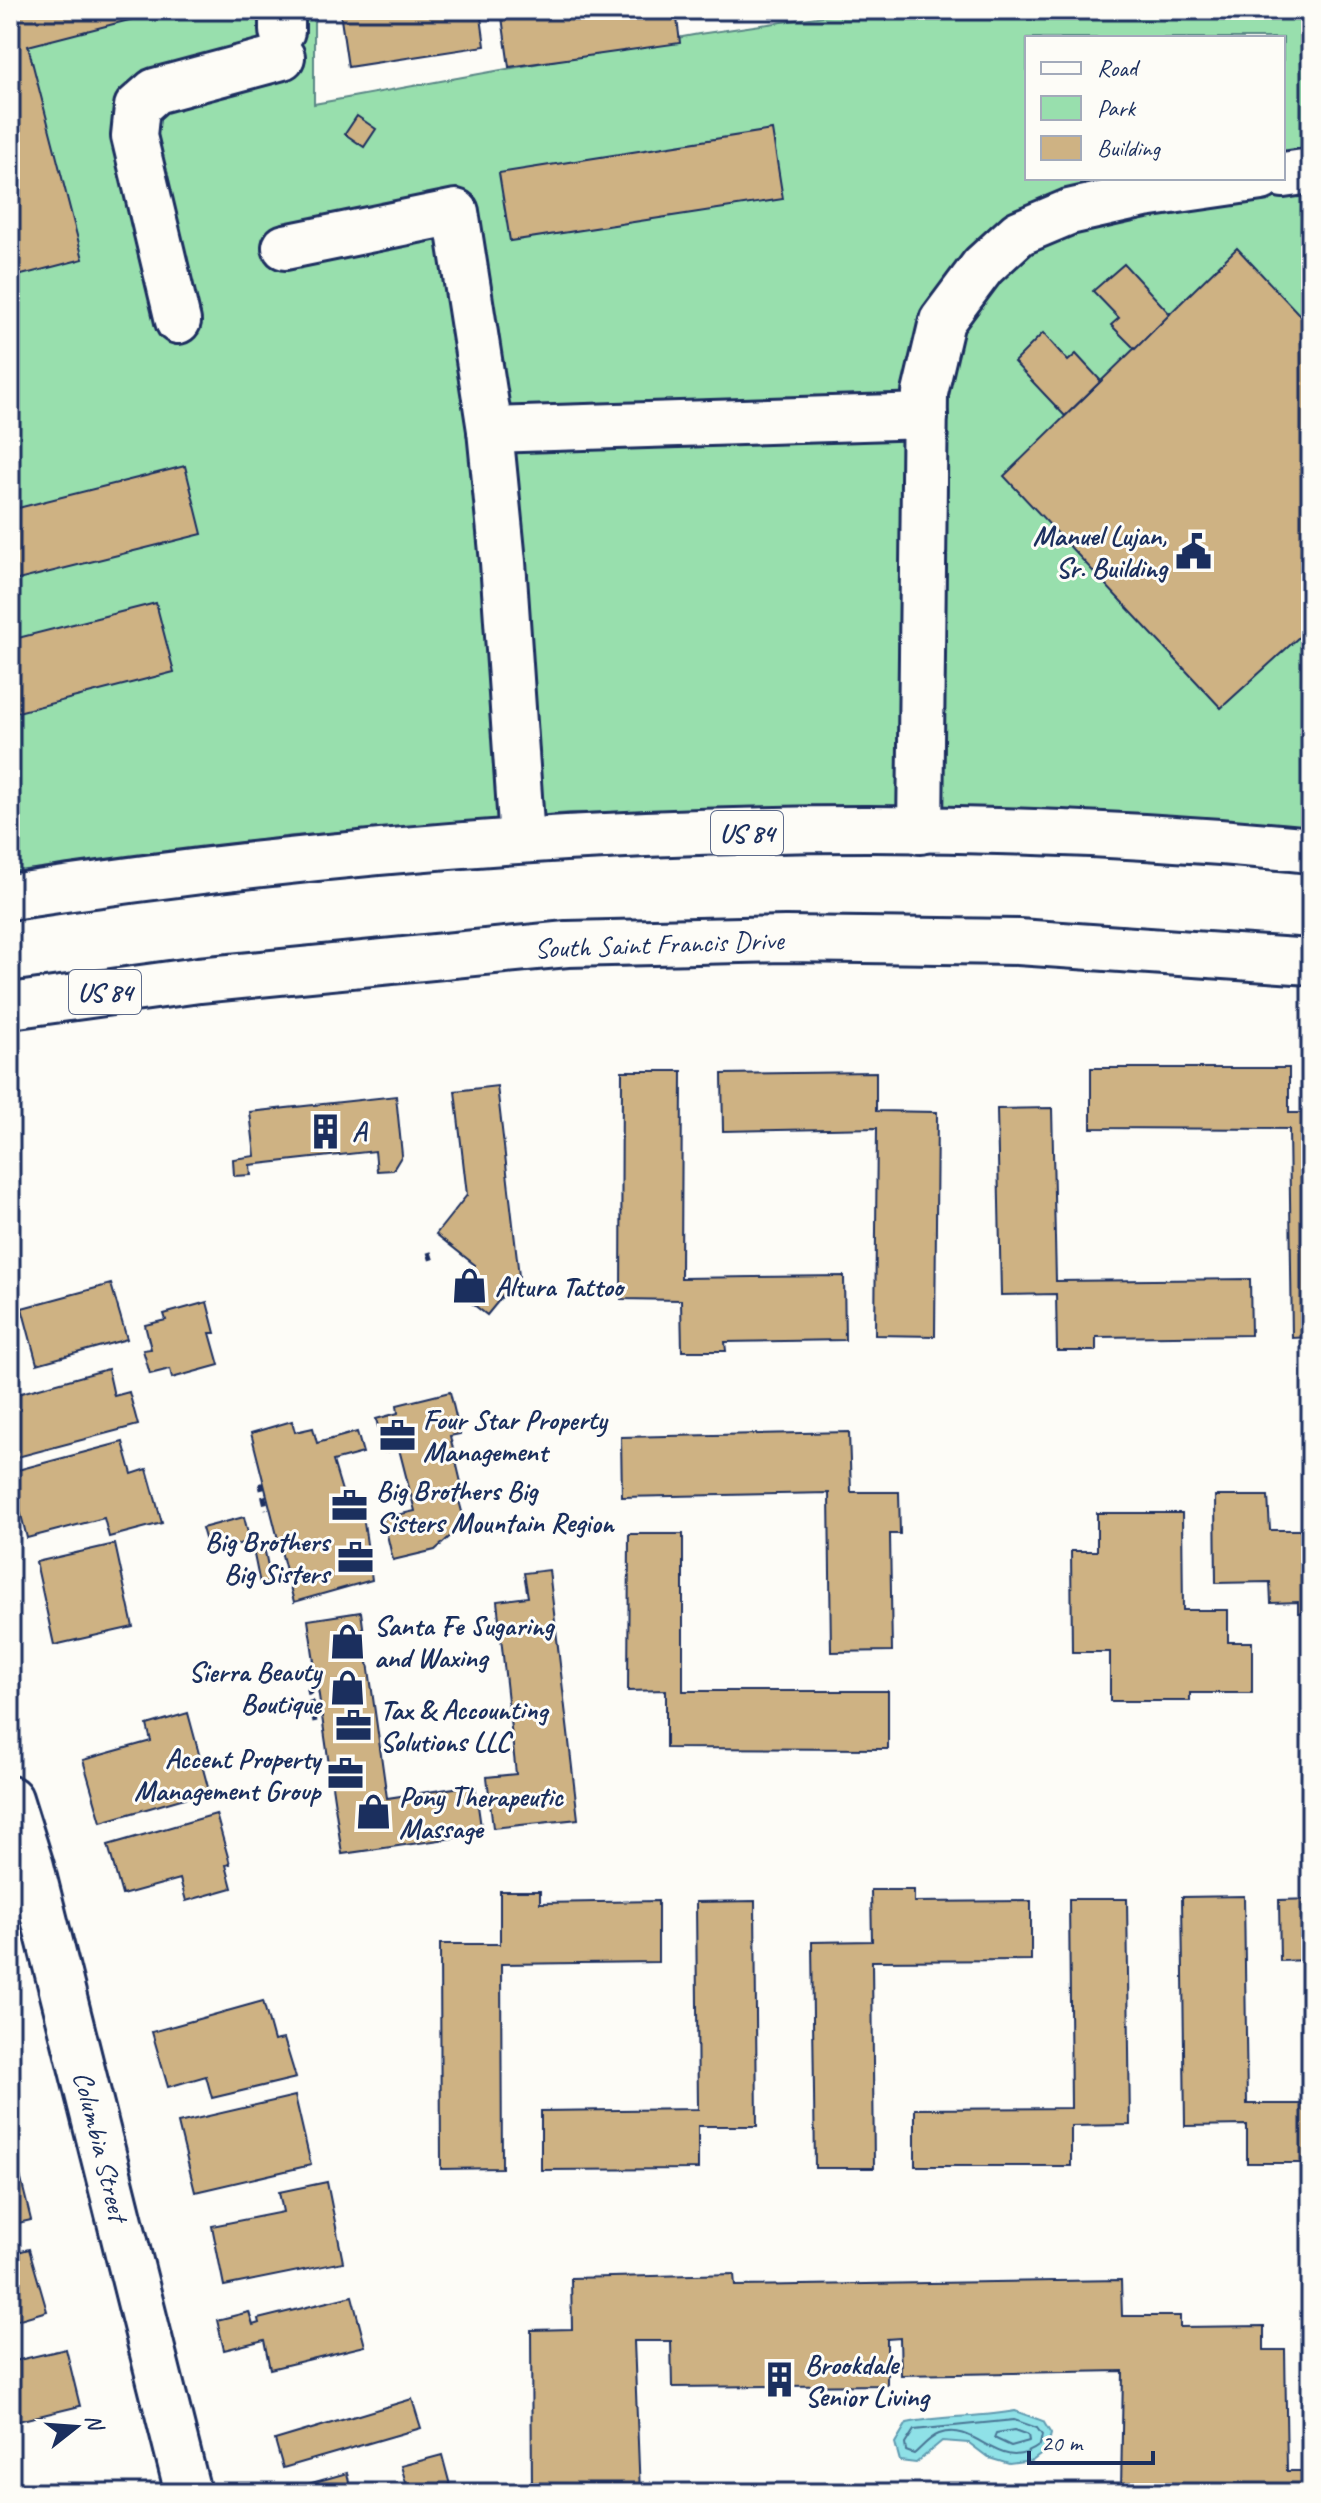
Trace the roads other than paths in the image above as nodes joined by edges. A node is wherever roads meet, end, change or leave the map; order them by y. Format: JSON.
{"nodes":[{"id":1,"x":282,"y":33,"type":"edge"},
{"id":2,"x":1311,"y":171,"type":"edge"},
{"id":3,"x":1285,"y":175,"type":"edge"},
{"id":4,"x":1232,"y":180,"type":"edge"},
{"id":5,"x":1143,"y":186,"type":"edge"},
{"id":6,"x":285,"y":247,"type":"dead end"},
{"id":7,"x":178,"y":321,"type":"dead end"},
{"id":8,"x":925,"y":416,"type":"junction"},
{"id":9,"x":490,"y":430,"type":"junction"},
{"id":10,"x":920,"y":831,"type":"junction"},
{"id":11,"x":522,"y":840,"type":"junction"},
{"id":12,"x":1311,"y":850,"type":"edge"},
{"id":13,"x":10,"y":897,"type":"edge"},
{"id":14,"x":1311,"y":962,"type":"edge"},
{"id":15,"x":10,"y":1006,"type":"edge"},
{"id":16,"x":10,"y":1799,"type":"edge"},
{"id":17,"x":20,"y":1868,"type":"edge"},
{"id":18,"x":188,"y":2493,"type":"edge"}],
"edges":[{"from":1,"to":7,"type":"main road"},
{"from":2,"to":3,"type":"main road"},
{"from":4,"to":5,"type":"main road"},
{"from":5,"to":8,"type":"main road"},
{"from":6,"to":9,"type":"main road"},
{"from":8,"to":9,"type":"main road"},
{"from":8,"to":10,"type":"main road"},
{"from":9,"to":11,"type":"main road"},
{"from":10,"to":11,"type":"main road","number":"US 84"},
{"from":10,"to":12,"type":"main road","number":"US 84"},
{"from":11,"to":13,"type":"main road","number":"US 84"},
{"from":14,"to":15,"type":"main road","name":"South Saint Francis Drive","number":"US 84"},
{"from":16,"to":17,"type":"main road","name":"Columbia Street"},
{"from":17,"to":18,"type":"main road","name":"Columbia Street"}]}
